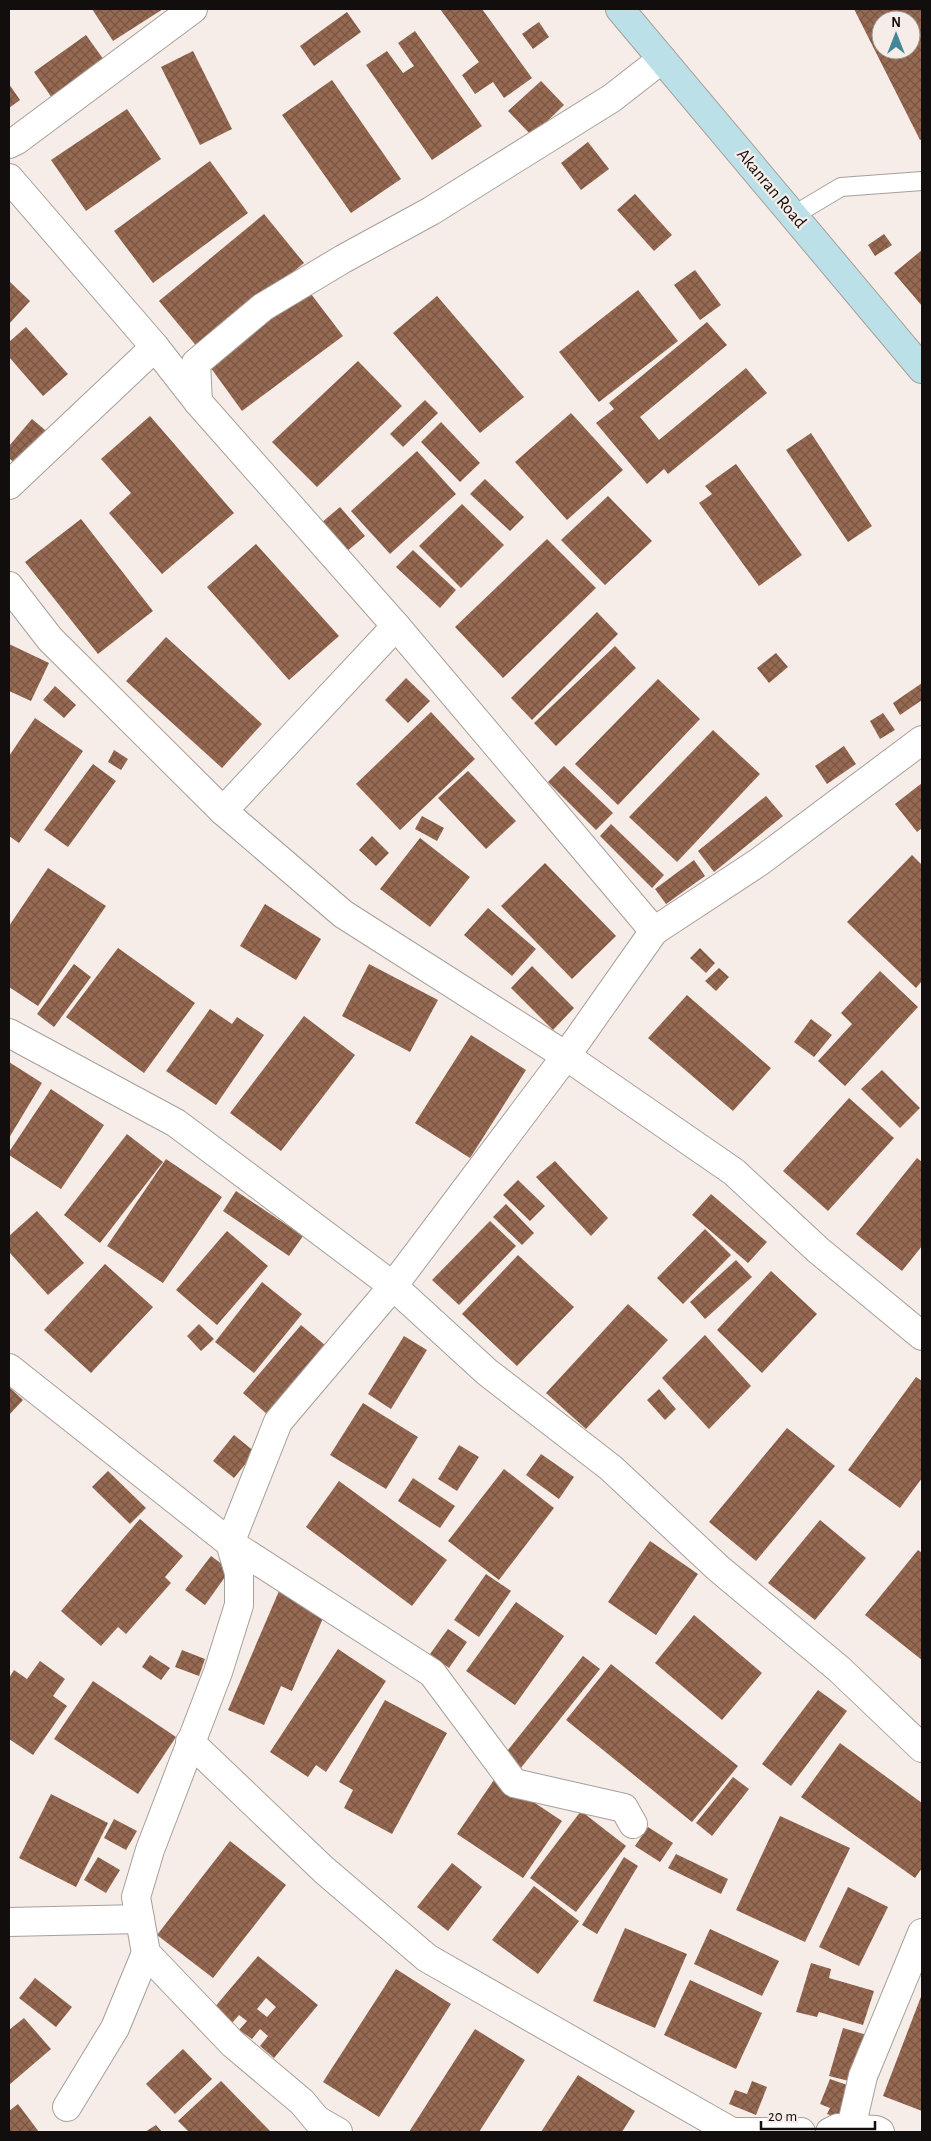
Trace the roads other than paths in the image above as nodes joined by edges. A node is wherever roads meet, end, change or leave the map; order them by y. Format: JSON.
{"nodes":[{"id":1,"x":193,"y":9,"type":"edge"},
{"id":2,"x":620,"y":9,"type":"edge"},
{"id":3,"x":662,"y":59,"type":"junction"},
{"id":4,"x":9,"y":144,"type":"edge"},
{"id":5,"x":9,"y":178,"type":"edge"},
{"id":6,"x":922,"y":181,"type":"edge"},
{"id":7,"x":794,"y":215,"type":"junction"},
{"id":8,"x":155,"y":348,"type":"junction"},
{"id":9,"x":134,"y":368,"type":"junction"},
{"id":10,"x":922,"y":369,"type":"edge"},
{"id":11,"x":198,"y":402,"type":"junction"},
{"id":12,"x":9,"y":485,"type":"edge"},
{"id":13,"x":9,"y":586,"type":"edge"},
{"id":14,"x":396,"y":626,"type":"junction"},
{"id":15,"x":922,"y":740,"type":"edge"},
{"id":16,"x":224,"y":811,"type":"junction"},
{"id":17,"x":654,"y":931,"type":"junction"},
{"id":18,"x":9,"y":1033,"type":"edge"},
{"id":19,"x":566,"y":1056,"type":"junction"},
{"id":20,"x":393,"y":1286,"type":"junction"},
{"id":21,"x":922,"y":1336,"type":"edge"},
{"id":22,"x":9,"y":1368,"type":"edge"},
{"id":23,"x":230,"y":1543,"type":"junction"},
{"id":24,"x":190,"y":1742,"type":"junction"},
{"id":25,"x":922,"y":1748,"type":"edge"},
{"id":26,"x":633,"y":1824,"type":"dead end"},
{"id":27,"x":140,"y":1919,"type":"junction"},
{"id":28,"x":9,"y":1922,"type":"edge"},
{"id":29,"x":922,"y":1933,"type":"edge"},
{"id":30,"x":146,"y":1953,"type":"junction"},
{"id":31,"x":68,"y":2107,"type":"dead end"},
{"id":32,"x":322,"y":2128,"type":"edge"},
{"id":33,"x":844,"y":2131,"type":"edge"},
{"id":34,"x":801,"y":2132,"type":"edge"},
{"id":35,"x":880,"y":2132,"type":"edge"}],
"edges":[{"from":1,"to":4,"type":"street"},
{"from":2,"to":3,"type":"main road","name":"Akanran Road"},
{"from":3,"to":7,"type":"main road","name":"Akanran Road"},
{"from":3,"to":11,"type":"street"},
{"from":5,"to":8,"type":"street"},
{"from":6,"to":7,"type":"lane"},
{"from":7,"to":10,"type":"main road","name":"Akanran Road"},
{"from":8,"to":9,"type":"street"},
{"from":8,"to":11,"type":"street"},
{"from":9,"to":11,"type":"street"},
{"from":9,"to":12,"type":"street"},
{"from":11,"to":14,"type":"street"},
{"from":13,"to":16,"type":"street"},
{"from":14,"to":16,"type":"street"},
{"from":14,"to":17,"type":"street"},
{"from":15,"to":17,"type":"street"},
{"from":16,"to":19,"type":"street"},
{"from":17,"to":19,"type":"street"},
{"from":18,"to":20,"type":"street"},
{"from":19,"to":20,"type":"street"},
{"from":19,"to":21,"type":"street"},
{"from":20,"to":23,"type":"street"},
{"from":20,"to":25,"type":"street"},
{"from":22,"to":23,"type":"street"},
{"from":23,"to":24,"type":"street"},
{"from":23,"to":26,"type":"street"},
{"from":24,"to":27,"type":"street"},
{"from":24,"to":34,"type":"street"},
{"from":27,"to":28,"type":"street"},
{"from":27,"to":30,"type":"street"},
{"from":29,"to":33,"type":"street"},
{"from":30,"to":31,"type":"street"},
{"from":30,"to":32,"type":"street"},
{"from":33,"to":35,"type":"street"}]}
